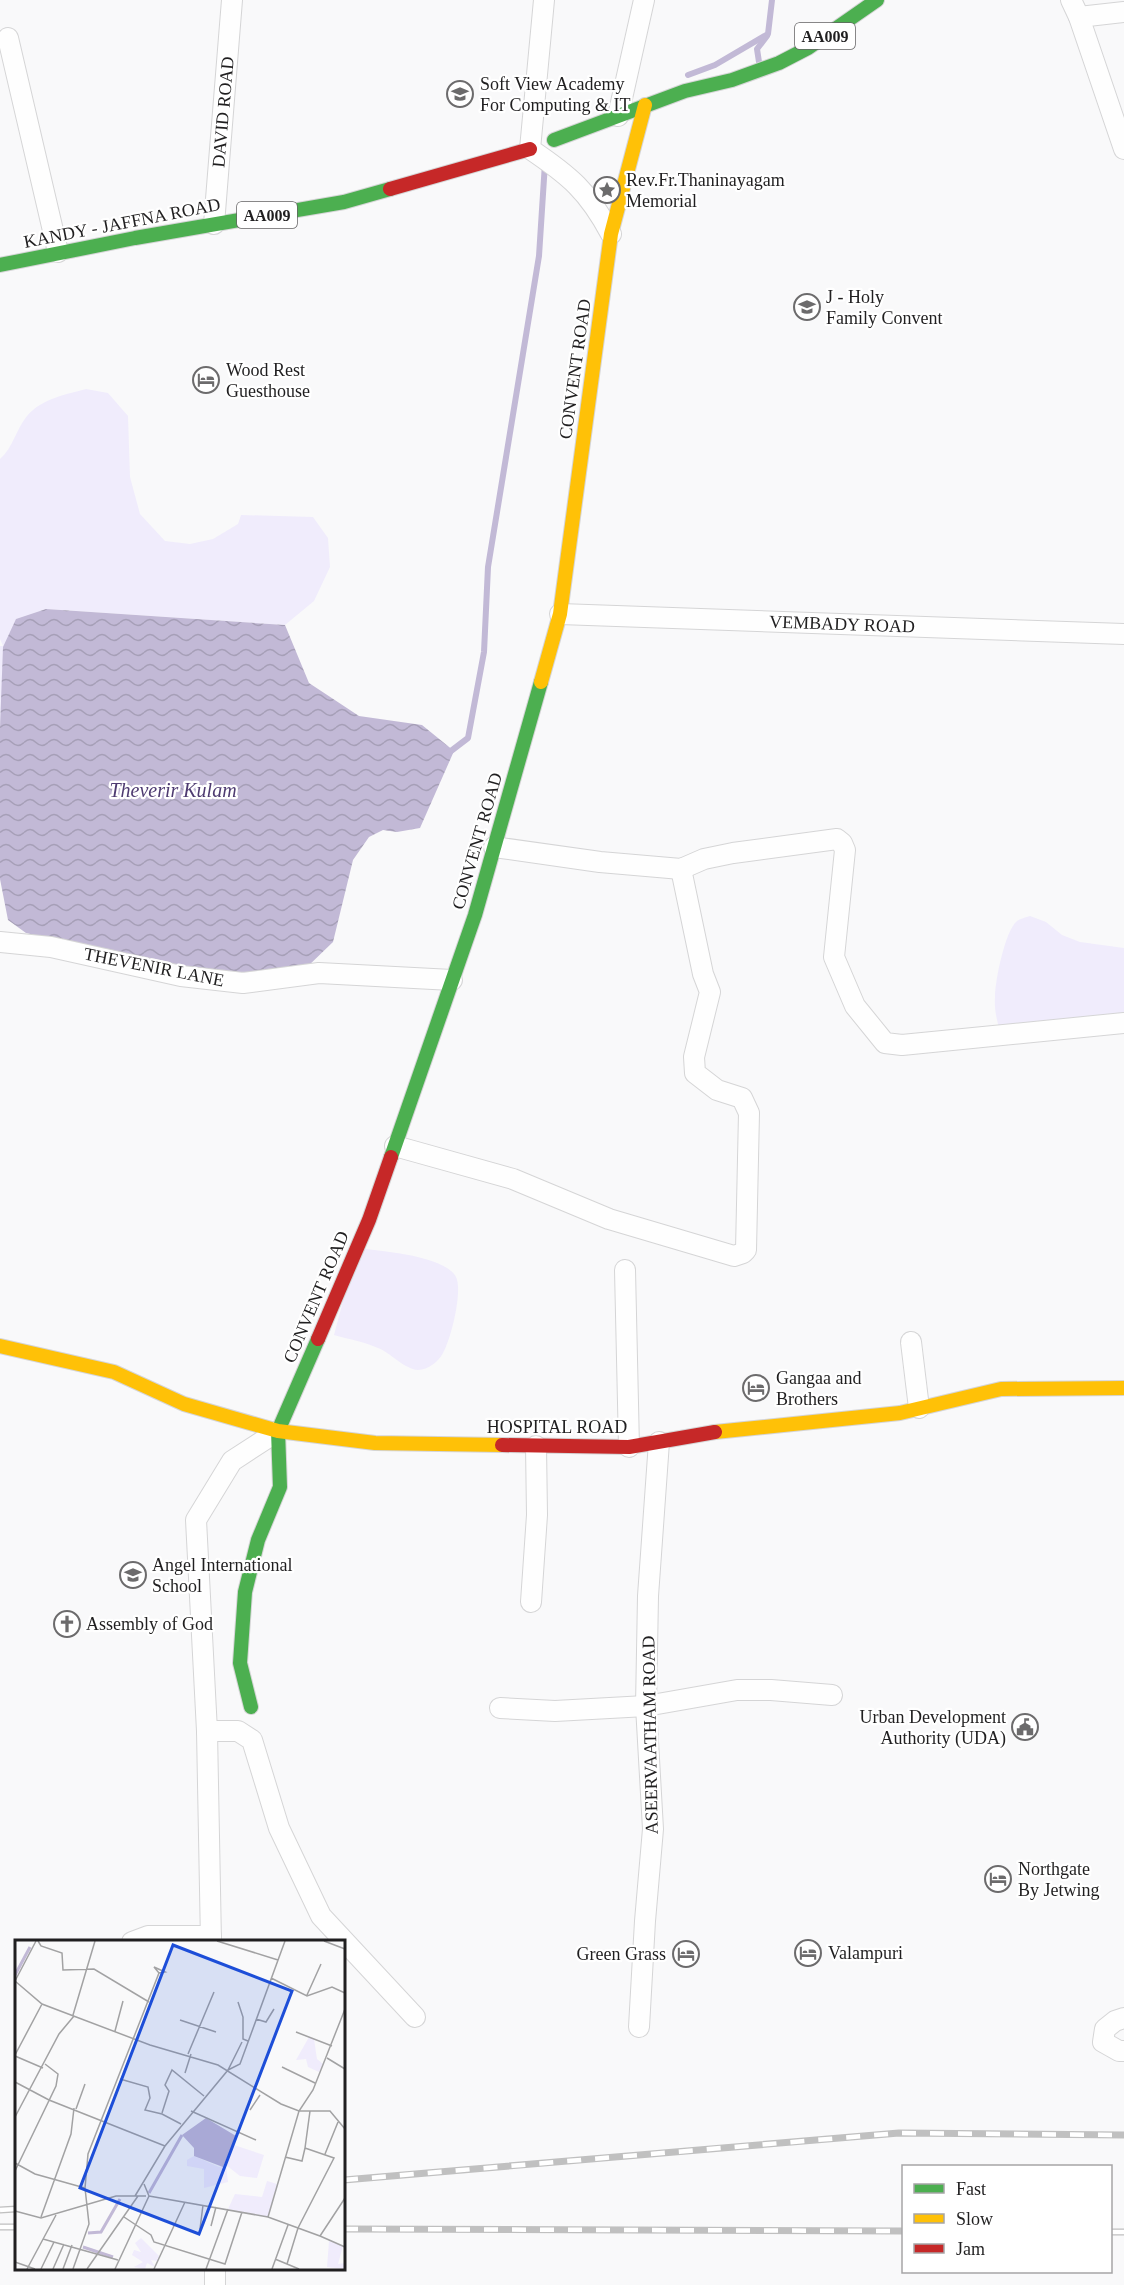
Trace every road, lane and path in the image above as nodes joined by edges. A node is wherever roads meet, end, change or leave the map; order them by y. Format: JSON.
{"nodes":[{"id":1,"x":232,"y":0,"type":"edge"},
{"id":2,"x":544,"y":0,"type":"edge"},
{"id":3,"x":644,"y":0,"type":"edge"},
{"id":4,"x":877,"y":0,"type":"edge"},
{"id":5,"x":1075,"y":8,"type":"edge"},
{"id":6,"x":1124,"y":12,"type":"edge"},
{"id":7,"x":8,"y":38,"type":"dead end"},
{"id":8,"x":645,"y":105,"type":"junction"},
{"id":9,"x":618,"y":116,"type":"junction"},
{"id":10,"x":554,"y":140,"type":"dead end"},
{"id":11,"x":530,"y":149,"type":"junction"},
{"id":12,"x":1124,"y":149,"type":"edge"},
{"id":13,"x":214,"y":224,"type":"junction"},
{"id":14,"x":611,"y":234,"type":"junction"},
{"id":15,"x":58,"y":252,"type":"junction"},
{"id":16,"x":0,"y":265,"type":"edge"},
{"id":17,"x":560,"y":614,"type":"junction"},
{"id":18,"x":1124,"y":634,"type":"edge"},
{"id":19,"x":494,"y":847,"type":"junction"},
{"id":20,"x":681,"y":869,"type":"junction"},
{"id":21,"x":0,"y":942,"type":"edge"},
{"id":22,"x":452,"y":980,"type":"junction"},
{"id":23,"x":1124,"y":1023,"type":"edge"},
{"id":24,"x":395,"y":1146,"type":"junction"},
{"id":25,"x":625,"y":1270,"type":"dead end"},
{"id":26,"x":911,"y":1342,"type":"dead end"},
{"id":27,"x":0,"y":1346,"type":"edge"},
{"id":28,"x":1124,"y":1388,"type":"edge"},
{"id":29,"x":918,"y":1408,"type":"junction"},
{"id":30,"x":278,"y":1431,"type":"junction"},
{"id":31,"x":659,"y":1442,"type":"junction"},
{"id":32,"x":536,"y":1446,"type":"junction"},
{"id":33,"x":630,"y":1447,"type":"junction"},
{"id":34,"x":531,"y":1602,"type":"dead end"},
{"id":35,"x":832,"y":1695,"type":"dead end"},
{"id":36,"x":646,"y":1706,"type":"junction"},
{"id":37,"x":251,"y":1707,"type":"dead end"},
{"id":38,"x":500,"y":1708,"type":"dead end"},
{"id":39,"x":207,"y":1731,"type":"junction"},
{"id":40,"x":211,"y":1939,"type":"edge"},
{"id":41,"x":135,"y":1940,"type":"edge"},
{"id":42,"x":343,"y":1940,"type":"edge"},
{"id":43,"x":345,"y":1942,"type":"edge"},
{"id":44,"x":415,"y":2018,"type":"dead end"},
{"id":45,"x":1124,"y":2018,"type":"edge"},
{"id":46,"x":639,"y":2027,"type":"dead end"},
{"id":47,"x":1124,"y":2051,"type":"edge"}],
"edges":[{"from":1,"to":13,"type":"street","name":"DAVID ROAD"},
{"from":2,"to":11,"type":"street"},
{"from":3,"to":9,"type":"street"},
{"from":4,"to":8,"type":"main road","number":"AA009"},
{"from":5,"to":6,"type":"street"},
{"from":5,"to":12,"type":"street"},
{"from":7,"to":15,"type":"street"},
{"from":8,"to":9,"type":"main road","number":"AA009"},
{"from":8,"to":14,"type":"main road","name":"CONVENT ROAD"},
{"from":9,"to":10,"type":"main road","number":"AA009"},
{"from":11,"to":13,"type":"main road","name":"KANDY - JAFFNA ROAD","number":"AA009"},
{"from":11,"to":14,"type":"street"},
{"from":13,"to":15,"type":"main road","name":"KANDY - JAFFNA ROAD","number":"AA009"},
{"from":14,"to":17,"type":"main road","name":"CONVENT ROAD"},
{"from":15,"to":16,"type":"main road","name":"KANDY - JAFFNA ROAD","number":"AA009"},
{"from":17,"to":18,"type":"street","name":"VEMBADY ROAD"},
{"from":17,"to":19,"type":"main road","name":"CONVENT ROAD"},
{"from":19,"to":20,"type":"street"},
{"from":19,"to":22,"type":"main road","name":"CONVENT ROAD"},
{"from":20,"to":23,"type":"street"},
{"from":20,"to":24,"type":"street"},
{"from":21,"to":22,"type":"street","name":"THEVENIR LANE"},
{"from":22,"to":24,"type":"main road","name":"CONVENT ROAD"},
{"from":24,"to":30,"type":"main road","name":"CONVENT ROAD"},
{"from":25,"to":33,"type":"street"},
{"from":26,"to":29,"type":"street"},
{"from":27,"to":30,"type":"main road","name":"HOSPITAL ROAD"},
{"from":28,"to":29,"type":"main road","name":"HOSPITAL ROAD"},
{"from":29,"to":31,"type":"main road","name":"HOSPITAL ROAD"},
{"from":30,"to":32,"type":"main road","name":"HOSPITAL ROAD"},
{"from":30,"to":37,"type":"main road"},
{"from":30,"to":39,"type":"street"},
{"from":31,"to":33,"type":"main road","name":"HOSPITAL ROAD"},
{"from":31,"to":36,"type":"street","name":"ASEERVAATHAM ROAD"},
{"from":32,"to":33,"type":"main road","name":"HOSPITAL ROAD"},
{"from":32,"to":34,"type":"street"},
{"from":35,"to":36,"type":"street"},
{"from":36,"to":38,"type":"street"},
{"from":36,"to":46,"type":"street","name":"ASEERVAATHAM ROAD"},
{"from":39,"to":40,"type":"street"},
{"from":39,"to":42,"type":"street"},
{"from":40,"to":41,"type":"street"},
{"from":43,"to":44,"type":"street"},
{"from":45,"to":47,"type":"street"}]}
